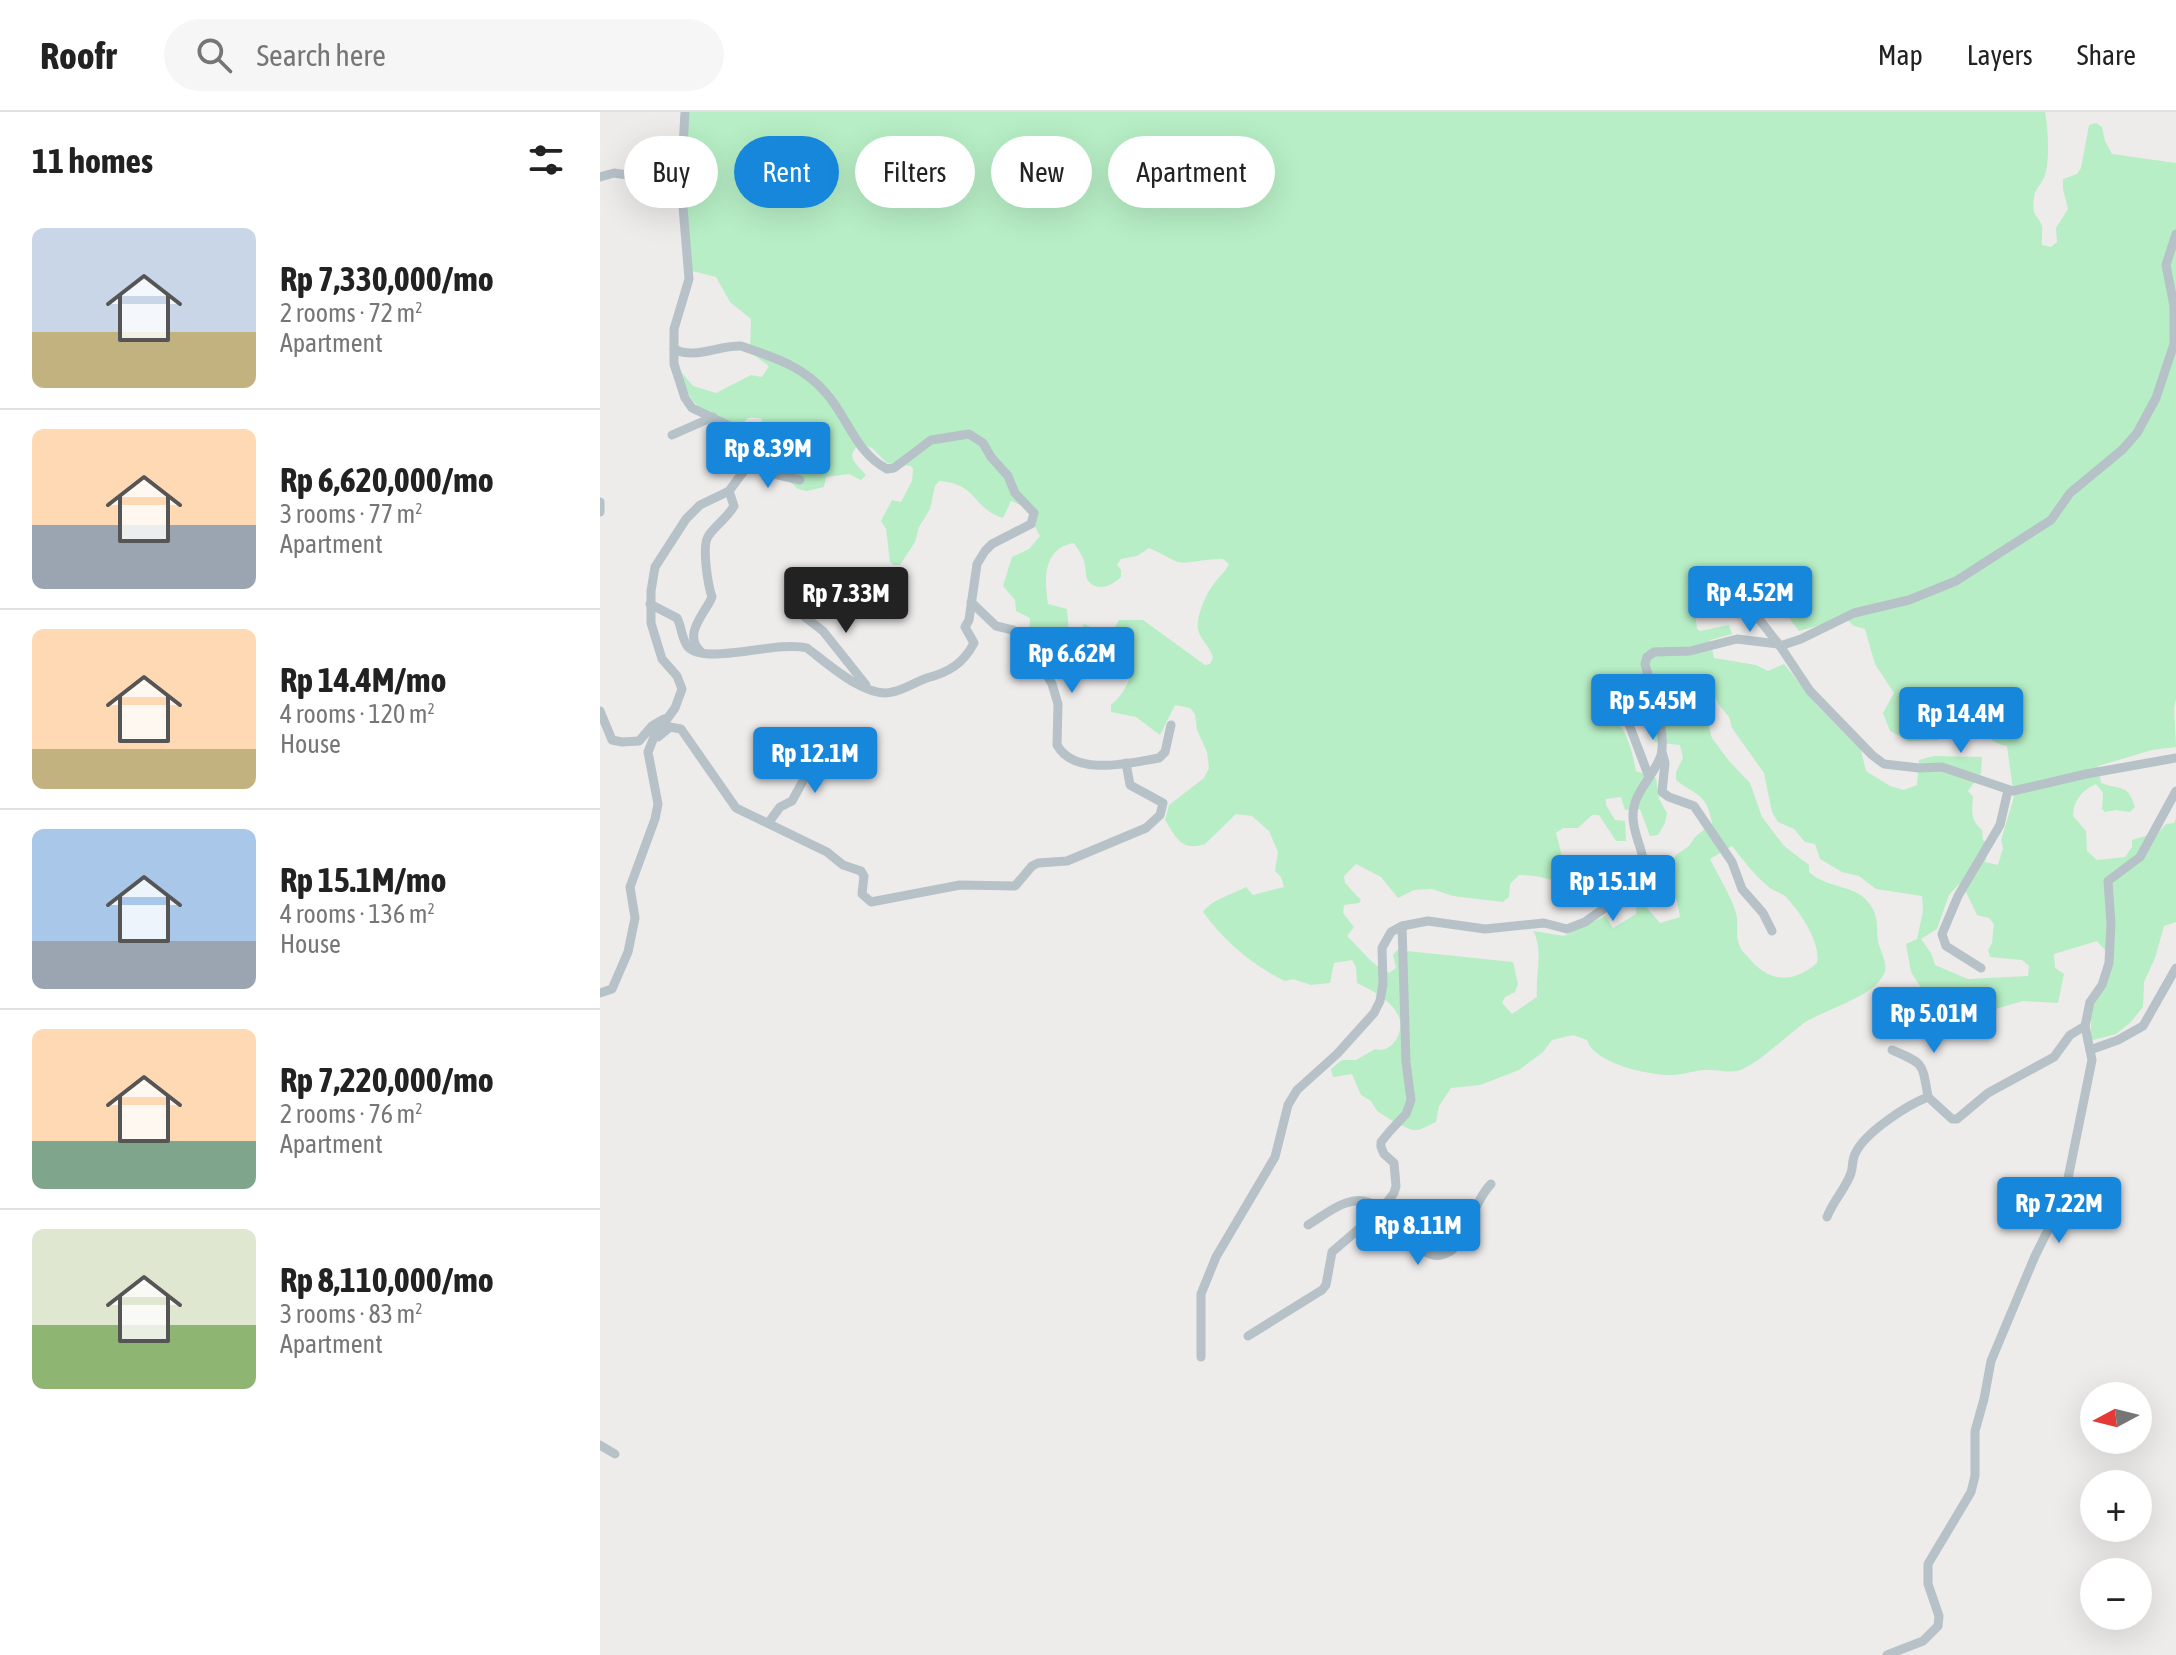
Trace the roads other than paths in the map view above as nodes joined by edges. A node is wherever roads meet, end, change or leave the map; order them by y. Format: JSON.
{"nodes":[{"id":1,"x":685,"y":112,"type":"edge"},
{"id":2,"x":684,"y":136,"type":"edge"},
{"id":3,"x":624,"y":174,"type":"edge"},
{"id":4,"x":600,"y":177,"type":"edge"},
{"id":5,"x":683,"y":208,"type":"edge"},
{"id":6,"x":2176,"y":234,"type":"edge"},
{"id":7,"x":674,"y":349,"type":"junction"},
{"id":8,"x":713,"y":417,"type":"junction"},
{"id":9,"x":672,"y":435,"type":"dead end"},
{"id":10,"x":749,"y":464,"type":"junction"},
{"id":11,"x":800,"y":480,"type":"dead end"},
{"id":12,"x":729,"y":491,"type":"junction"},
{"id":13,"x":600,"y":502,"type":"edge"},
{"id":14,"x":600,"y":512,"type":"edge"},
{"id":15,"x":1745,"y":601,"type":"dead end"},
{"id":16,"x":971,"y":602,"type":"junction"},
{"id":17,"x":650,"y":604,"type":"junction"},
{"id":18,"x":792,"y":604,"type":"dead end"},
{"id":19,"x":1779,"y":645,"type":"junction"},
{"id":20,"x":705,"y":655,"type":"junction"},
{"id":21,"x":871,"y":691,"type":"junction"},
{"id":22,"x":600,"y":711,"type":"edge"},
{"id":23,"x":670,"y":715,"type":"junction"},
{"id":24,"x":1627,"y":719,"type":"dead end"},
{"id":25,"x":1171,"y":725,"type":"dead end"},
{"id":26,"x":825,"y":741,"type":"dead end"},
{"id":27,"x":650,"y":745,"type":"junction"},
{"id":28,"x":1662,"y":752,"type":"junction"},
{"id":29,"x":2176,"y":758,"type":"edge"},
{"id":30,"x":1126,"y":763,"type":"junction"},
{"id":31,"x":1649,"y":777,"type":"junction"},
{"id":32,"x":2008,"y":790,"type":"junction"},
{"id":33,"x":2176,"y":791,"type":"edge"},
{"id":34,"x":769,"y":822,"type":"junction"},
{"id":35,"x":1402,"y":926,"type":"junction"},
{"id":36,"x":1772,"y":931,"type":"dead end"},
{"id":37,"x":1981,"y":968,"type":"dead end"},
{"id":38,"x":2176,"y":968,"type":"edge"},
{"id":39,"x":600,"y":993,"type":"edge"},
{"id":40,"x":2085,"y":1026,"type":"junction"},
{"id":41,"x":1892,"y":1050,"type":"dead end"},
{"id":42,"x":2090,"y":1050,"type":"junction"},
{"id":43,"x":1928,"y":1097,"type":"junction"},
{"id":44,"x":1491,"y":1184,"type":"dead end"},
{"id":45,"x":1382,"y":1209,"type":"junction"},
{"id":46,"x":1827,"y":1217,"type":"dead end"},
{"id":47,"x":1308,"y":1225,"type":"dead end"},
{"id":48,"x":1248,"y":1336,"type":"dead end"},
{"id":49,"x":1201,"y":1357,"type":"dead end"},
{"id":50,"x":600,"y":1445,"type":"edge"},
{"id":51,"x":615,"y":1454,"type":"dead end"},
{"id":52,"x":1887,"y":1655,"type":"edge"}],
"edges":[{"from":1,"to":2,"type":"street"},
{"from":3,"to":4,"type":"street"},
{"from":5,"to":7,"type":"street"},
{"from":6,"to":19,"type":"street"},
{"from":7,"to":8,"type":"street"},
{"from":7,"to":16,"type":"street"},
{"from":8,"to":9,"type":"street"},
{"from":8,"to":10,"type":"street"},
{"from":10,"to":11,"type":"street"},
{"from":10,"to":12,"type":"street"},
{"from":12,"to":17,"type":"street"},
{"from":12,"to":20,"type":"street"},
{"from":13,"to":14,"type":"street"},
{"from":15,"to":19,"type":"street"},
{"from":16,"to":21,"type":"street"},
{"from":16,"to":30,"type":"street"},
{"from":17,"to":20,"type":"street"},
{"from":17,"to":23,"type":"street"},
{"from":18,"to":21,"type":"street"},
{"from":19,"to":28,"type":"street"},
{"from":19,"to":32,"type":"street"},
{"from":20,"to":21,"type":"street"},
{"from":22,"to":23,"type":"street"},
{"from":23,"to":27,"type":"street"},
{"from":24,"to":31,"type":"street"},
{"from":25,"to":30,"type":"street"},
{"from":26,"to":34,"type":"street"},
{"from":27,"to":34,"type":"street"},
{"from":27,"to":39,"type":"street"},
{"from":28,"to":31,"type":"street"},
{"from":28,"to":36,"type":"street"},
{"from":29,"to":32,"type":"street"},
{"from":30,"to":34,"type":"street"},
{"from":31,"to":35,"type":"street"},
{"from":32,"to":37,"type":"street"},
{"from":33,"to":40,"type":"street"},
{"from":35,"to":45,"type":"street"},
{"from":35,"to":49,"type":"street"},
{"from":38,"to":42,"type":"street"},
{"from":40,"to":42,"type":"street"},
{"from":40,"to":43,"type":"street"},
{"from":41,"to":43,"type":"street"},
{"from":42,"to":52,"type":"street"},
{"from":43,"to":46,"type":"street"},
{"from":44,"to":45,"type":"street"},
{"from":45,"to":47,"type":"street"},
{"from":45,"to":48,"type":"street"},
{"from":50,"to":51,"type":"street"}]}
